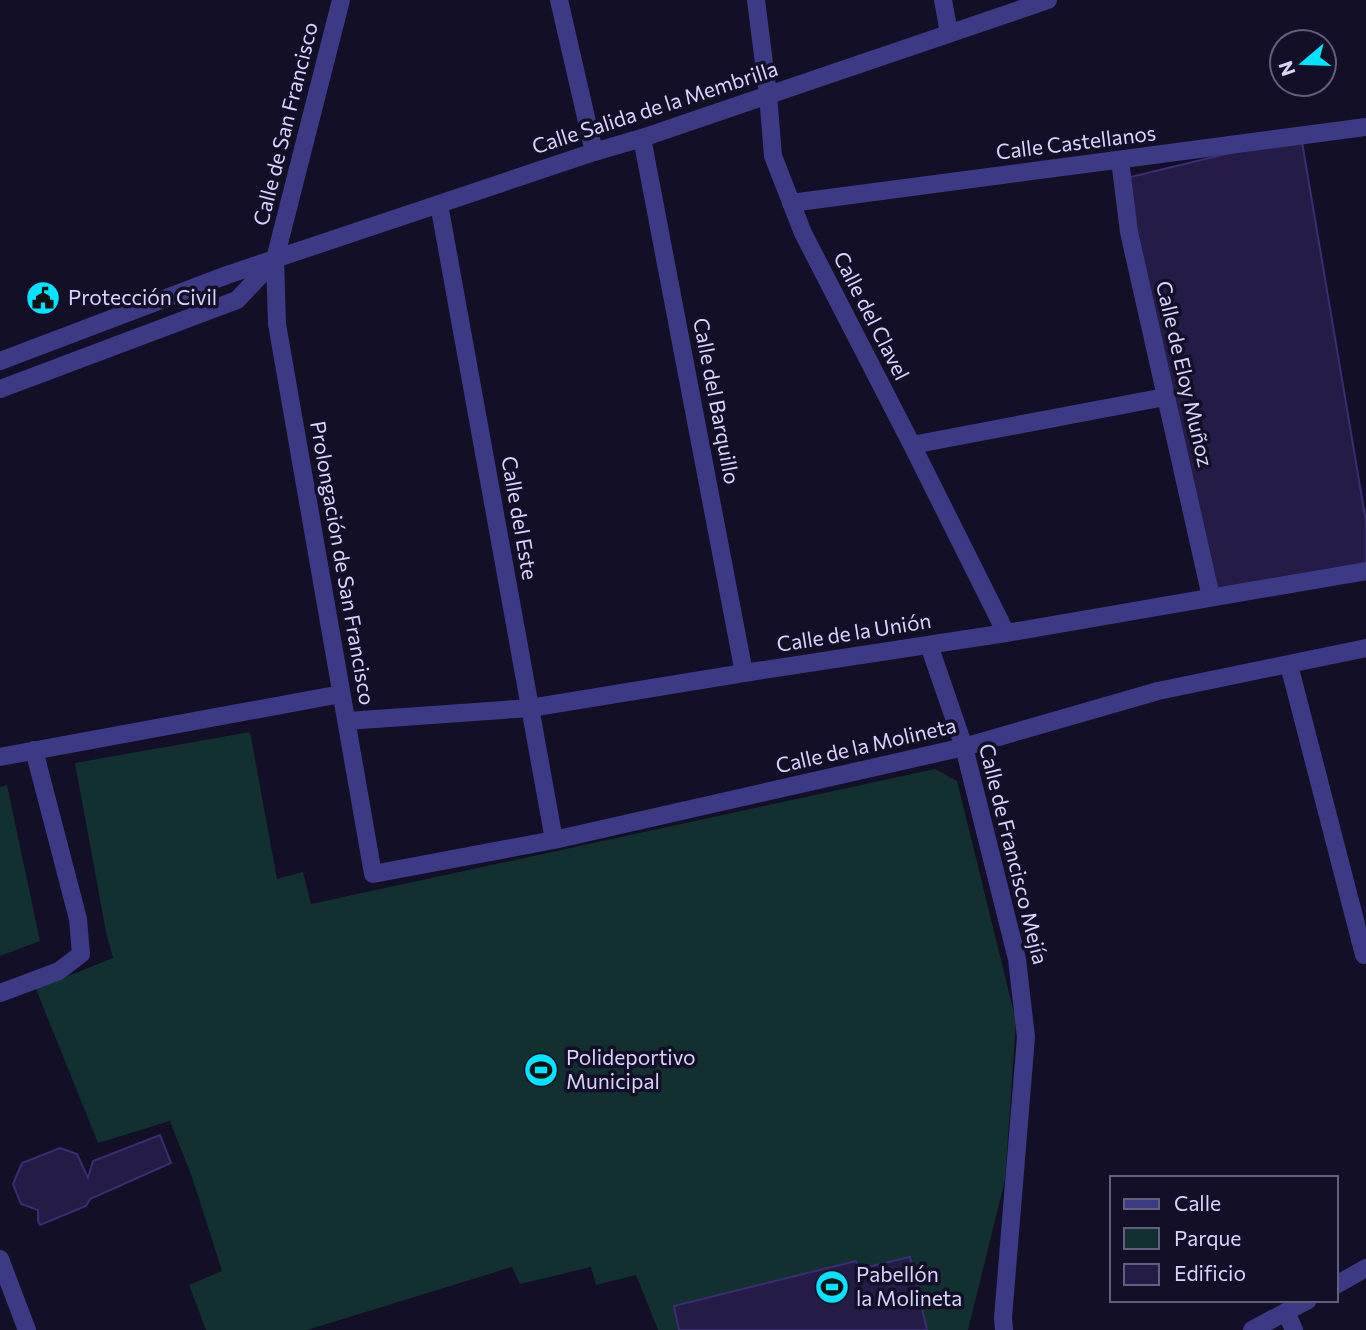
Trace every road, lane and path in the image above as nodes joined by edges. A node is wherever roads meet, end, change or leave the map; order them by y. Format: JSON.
{"nodes":[{"id":1,"x":341,"y":0,"type":"edge"},
{"id":2,"x":559,"y":0,"type":"edge"},
{"id":3,"x":755,"y":0,"type":"edge"},
{"id":4,"x":943,"y":0,"type":"edge"},
{"id":5,"x":1048,"y":0,"type":"edge"},
{"id":6,"x":950,"y":33,"type":"junction"},
{"id":7,"x":768,"y":95,"type":"junction"},
{"id":8,"x":1366,"y":127,"type":"edge"},
{"id":9,"x":642,"y":138,"type":"junction"},
{"id":10,"x":594,"y":152,"type":"junction"},
{"id":11,"x":1120,"y":160,"type":"junction"},
{"id":12,"x":791,"y":203,"type":"junction"},
{"id":13,"x":439,"y":204,"type":"junction"},
{"id":14,"x":275,"y":259,"type":"junction"},
{"id":15,"x":0,"y":361,"type":"edge"},
{"id":16,"x":0,"y":389,"type":"edge"},
{"id":17,"x":1165,"y":397,"type":"junction"},
{"id":18,"x":912,"y":445,"type":"junction"},
{"id":19,"x":1366,"y":571,"type":"edge"},
{"id":20,"x":1211,"y":597,"type":"junction"},
{"id":21,"x":1006,"y":633,"type":"junction"},
{"id":22,"x":929,"y":645,"type":"junction"},
{"id":23,"x":1366,"y":648,"type":"edge"},
{"id":24,"x":1289,"y":665,"type":"junction"},
{"id":25,"x":744,"y":673,"type":"junction"},
{"id":26,"x":341,"y":694,"type":"junction"},
{"id":27,"x":530,"y":708,"type":"junction"},
{"id":28,"x":347,"y":721,"type":"junction"},
{"id":29,"x":964,"y":747,"type":"junction"},
{"id":30,"x":34,"y":750,"type":"junction"},
{"id":31,"x":0,"y":757,"type":"edge"},
{"id":32,"x":554,"y":840,"type":"junction"},
{"id":33,"x":373,"y":874,"type":"joint"},
{"id":34,"x":1364,"y":955,"type":"dead end"},
{"id":35,"x":0,"y":993,"type":"edge"},
{"id":36,"x":0,"y":1259,"type":"edge"},
{"id":37,"x":1366,"y":1268,"type":"edge"},
{"id":38,"x":1338,"y":1283,"type":"edge"},
{"id":39,"x":1304,"y":1302,"type":"edge"},
{"id":40,"x":1286,"y":1312,"type":"junction"},
{"id":41,"x":27,"y":1330,"type":"edge"},
{"id":42,"x":1004,"y":1330,"type":"edge"},
{"id":43,"x":1252,"y":1330,"type":"edge"},
{"id":44,"x":1294,"y":1330,"type":"edge"}],
"edges":[{"from":1,"to":14,"type":"street","name":"Calle de San Francisco"},
{"from":2,"to":10,"type":"street"},
{"from":3,"to":7,"type":"street","name":"Calle del Clavel"},
{"from":4,"to":6,"type":"street"},
{"from":5,"to":6,"type":"street","name":"Calle Salida de la Membrilla"},
{"from":6,"to":7,"type":"street","name":"Calle Salida de la Membrilla"},
{"from":7,"to":9,"type":"street","name":"Calle Salida de la Membrilla"},
{"from":7,"to":12,"type":"street","name":"Calle del Clavel"},
{"from":8,"to":11,"type":"street","name":"Calle Castellanos"},
{"from":9,"to":10,"type":"street","name":"Calle Salida de la Membrilla"},
{"from":9,"to":25,"type":"street","name":"Calle del Barquillo"},
{"from":10,"to":13,"type":"street","name":"Calle Salida de la Membrilla"},
{"from":11,"to":12,"type":"street","name":"Calle Castellanos"},
{"from":11,"to":17,"type":"street","name":"Calle de Eloy Muñoz"},
{"from":12,"to":18,"type":"street","name":"Calle del Clavel"},
{"from":13,"to":14,"type":"street","name":"Calle Salida de la Membrilla"},
{"from":13,"to":27,"type":"street","name":"Calle del Este"},
{"from":14,"to":15,"type":"street","name":"Calle Salida de la Membrilla"},
{"from":14,"to":16,"type":"street","name":"Calle Salida de la Membrilla"},
{"from":14,"to":26,"type":"street","name":"Prolongación de San Francisco"},
{"from":17,"to":18,"type":"street"},
{"from":17,"to":20,"type":"street","name":"Calle de Eloy Muñoz"},
{"from":18,"to":21,"type":"street","name":"Calle del Clavel"},
{"from":19,"to":20,"type":"street","name":"Calle de la Unión"},
{"from":20,"to":21,"type":"street","name":"Calle de la Unión"},
{"from":21,"to":22,"type":"street","name":"Calle de la Unión"},
{"from":22,"to":25,"type":"street","name":"Calle de la Unión"},
{"from":22,"to":29,"type":"street","name":"Calle de Francisco Mejía"},
{"from":23,"to":24,"type":"street","name":"Calle de la Molineta"},
{"from":24,"to":29,"type":"street","name":"Calle de la Molineta"},
{"from":24,"to":34,"type":"street"},
{"from":25,"to":27,"type":"street","name":"Calle de la Unión"},
{"from":26,"to":28,"type":"street","name":"Prolongación de San Francisco"},
{"from":26,"to":30,"type":"street"},
{"from":27,"to":28,"type":"street","name":"Calle de la Unión"},
{"from":27,"to":32,"type":"street","name":"Calle del Este"},
{"from":28,"to":33,"type":"street","name":"Prolongación de San Francisco"},
{"from":29,"to":32,"type":"street","name":"Calle de la Molineta"},
{"from":29,"to":42,"type":"street","name":"Calle de Francisco Mejía"},
{"from":30,"to":31,"type":"street"},
{"from":30,"to":35,"type":"street"},
{"from":32,"to":33,"type":"street","name":"Calle de la Molineta"},
{"from":36,"to":41,"type":"street"},
{"from":37,"to":38,"type":"street"},
{"from":39,"to":40,"type":"street"},
{"from":40,"to":43,"type":"street"},
{"from":40,"to":44,"type":"street"}]}
